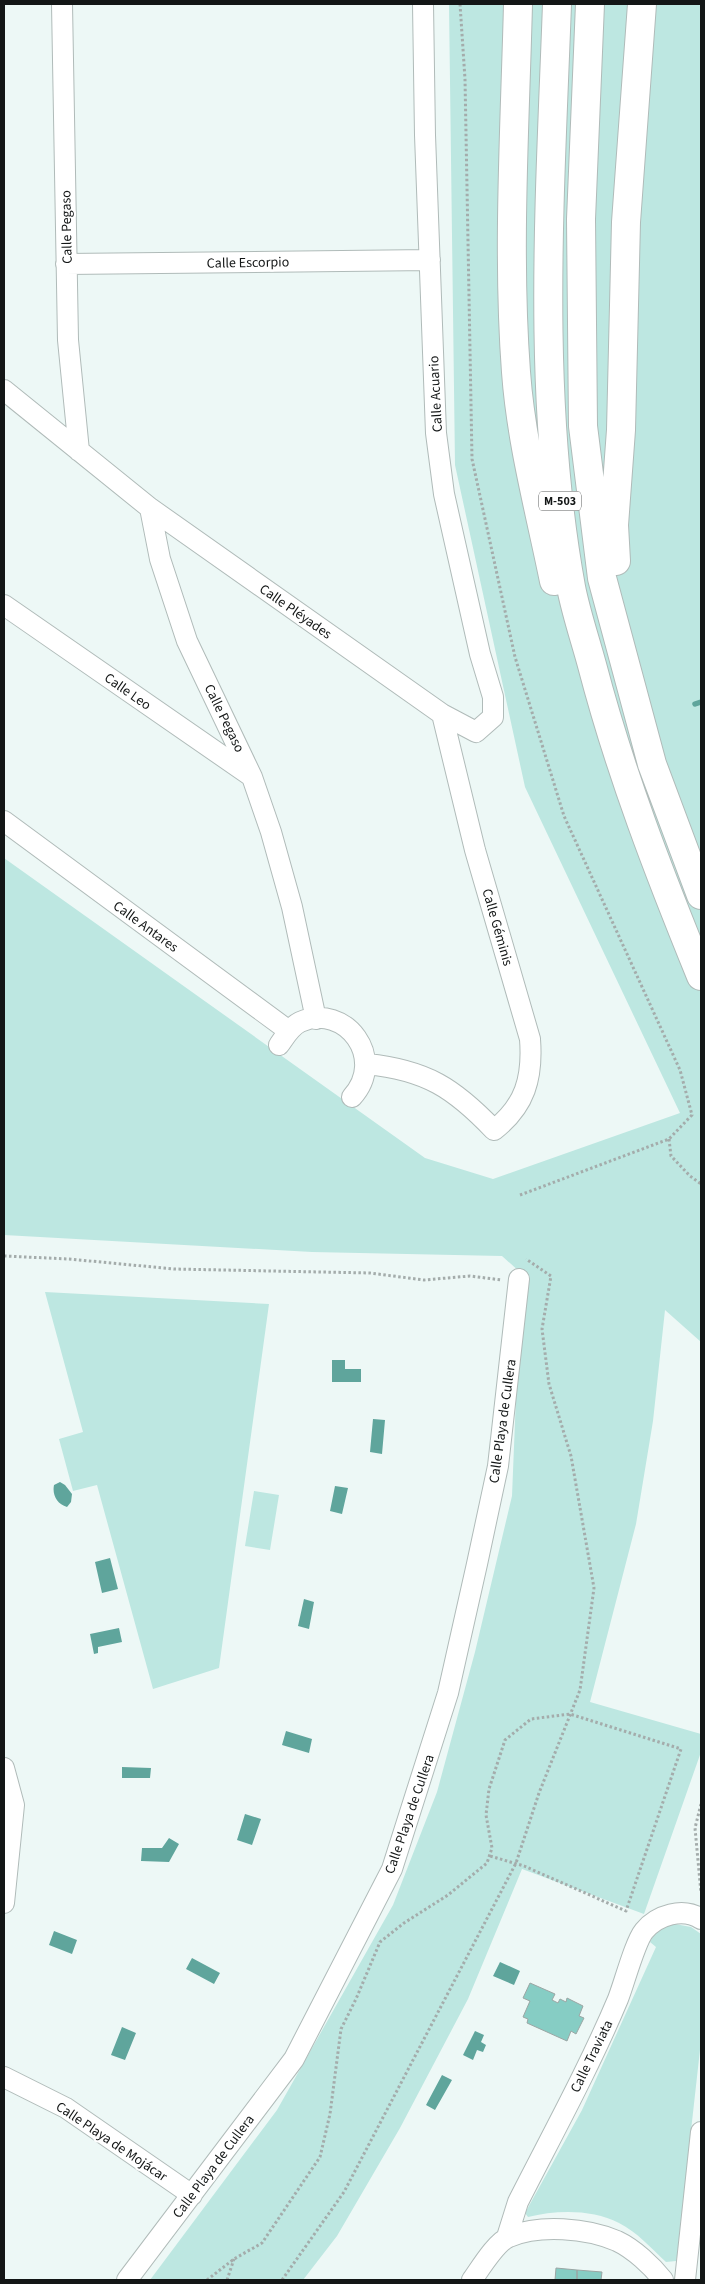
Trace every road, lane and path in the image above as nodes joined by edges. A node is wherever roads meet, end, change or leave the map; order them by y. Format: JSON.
{"nodes":[{"id":1,"x":62,"y":4,"type":"edge"},
{"id":2,"x":423,"y":4,"type":"edge"},
{"id":3,"x":460,"y":4,"type":"edge"},
{"id":4,"x":518,"y":4,"type":"edge"},
{"id":5,"x":557,"y":4,"type":"edge"},
{"id":6,"x":590,"y":4,"type":"edge"},
{"id":7,"x":642,"y":4,"type":"edge"},
{"id":8,"x":430,"y":260,"type":"junction"},
{"id":9,"x":66,"y":264,"type":"junction"},
{"id":10,"x":4,"y":390,"type":"edge"},
{"id":11,"x":79,"y":451,"type":"junction"},
{"id":12,"x":150,"y":508,"type":"junction"},
{"id":13,"x":4,"y":605,"type":"edge"},
{"id":14,"x":442,"y":714,"type":"junction"},
{"id":15,"x":652,"y":764,"type":"junction"},
{"id":16,"x":252,"y":777,"type":"junction"},
{"id":17,"x":4,"y":821,"type":"edge"},
{"id":18,"x":664,"y":884,"type":"junction"},
{"id":19,"x":701,"y":895,"type":"edge"},
{"id":20,"x":701,"y":976,"type":"edge"},
{"id":21,"x":316,"y":1019,"type":"junction"},
{"id":22,"x":367,"y":1064,"type":"junction"},
{"id":23,"x":352,"y":1096,"type":"dead end"},
{"id":24,"x":669,"y":1139,"type":"junction"},
{"id":25,"x":701,"y":1184,"type":"edge"},
{"id":26,"x":520,"y":1195,"type":"dead end"},
{"id":27,"x":4,"y":1256,"type":"edge"},
{"id":28,"x":526,"y":1259,"type":"dead end"},
{"id":29,"x":514,"y":1280,"type":"joint"},
{"id":30,"x":570,"y":1714,"type":"junction"},
{"id":31,"x":4,"y":1768,"type":"edge"},
{"id":32,"x":701,"y":1804,"type":"edge"},
{"id":33,"x":490,"y":1856,"type":"junction"},
{"id":34,"x":516,"y":1863,"type":"junction"},
{"id":35,"x":701,"y":1894,"type":"edge"},
{"id":36,"x":4,"y":1903,"type":"edge"},
{"id":37,"x":701,"y":1919,"type":"edge"},
{"id":38,"x":4,"y":2077,"type":"edge"},
{"id":39,"x":701,"y":2132,"type":"edge"},
{"id":40,"x":192,"y":2195,"type":"junction"},
{"id":41,"x":507,"y":2237,"type":"junction"},
{"id":42,"x":234,"y":2258,"type":"junction"},
{"id":43,"x":127,"y":2280,"type":"edge"},
{"id":44,"x":207,"y":2280,"type":"edge"},
{"id":45,"x":228,"y":2280,"type":"edge"},
{"id":46,"x":282,"y":2280,"type":"edge"},
{"id":47,"x":472,"y":2280,"type":"edge"},
{"id":48,"x":664,"y":2280,"type":"edge"},
{"id":49,"x":685,"y":2280,"type":"edge"}],
"edges":[{"from":1,"to":9,"type":"street","name":"Calle Pegaso"},
{"from":2,"to":8,"type":"street","name":"Calle Acuario"},
{"from":3,"to":24,"type":"path"},
{"from":4,"to":18,"type":"highway","number":"M-503"},
{"from":5,"to":18,"type":"highway","number":"M-503"},
{"from":6,"to":15,"type":"highway","number":"M-503"},
{"from":7,"to":15,"type":"highway","number":"M-503"},
{"from":8,"to":9,"type":"street","name":"Calle Escorpio"},
{"from":8,"to":14,"type":"street","name":"Calle Acuario"},
{"from":9,"to":11,"type":"street","name":"Calle Pegaso"},
{"from":10,"to":11,"type":"street"},
{"from":11,"to":12,"type":"street"},
{"from":12,"to":14,"type":"street","name":"Calle Pléyades"},
{"from":12,"to":16,"type":"street","name":"Calle Pegaso"},
{"from":13,"to":16,"type":"street","name":"Calle Leo"},
{"from":14,"to":22,"type":"street","name":"Calle Géminis"},
{"from":15,"to":19,"type":"highway","number":"M-503"},
{"from":16,"to":21,"type":"street","name":"Calle Pegaso"},
{"from":17,"to":21,"type":"street","name":"Calle Antares"},
{"from":18,"to":20,"type":"highway","number":"M-503"},
{"from":21,"to":22,"type":"street"},
{"from":22,"to":23,"type":"street"},
{"from":24,"to":25,"type":"path"},
{"from":24,"to":26,"type":"path"},
{"from":27,"to":29,"type":"path"},
{"from":28,"to":30,"type":"path"},
{"from":29,"to":40,"type":"street","name":"Calle Playa de Cullera"},
{"from":30,"to":33,"type":"path"},
{"from":30,"to":34,"type":"path"},
{"from":30,"to":34,"type":"path"},
{"from":31,"to":36,"type":"street"},
{"from":32,"to":35,"type":"path"},
{"from":33,"to":34,"type":"path"},
{"from":33,"to":42,"type":"path"},
{"from":34,"to":46,"type":"path"},
{"from":37,"to":41,"type":"street","name":"Calle Traviata"},
{"from":38,"to":40,"type":"street","name":"Calle Playa de Mojácar"},
{"from":39,"to":49,"type":"street"},
{"from":40,"to":43,"type":"street","name":"Calle Playa de Cullera"},
{"from":41,"to":47,"type":"street"},
{"from":41,"to":48,"type":"street"},
{"from":42,"to":44,"type":"path"},
{"from":42,"to":45,"type":"path"}]}
